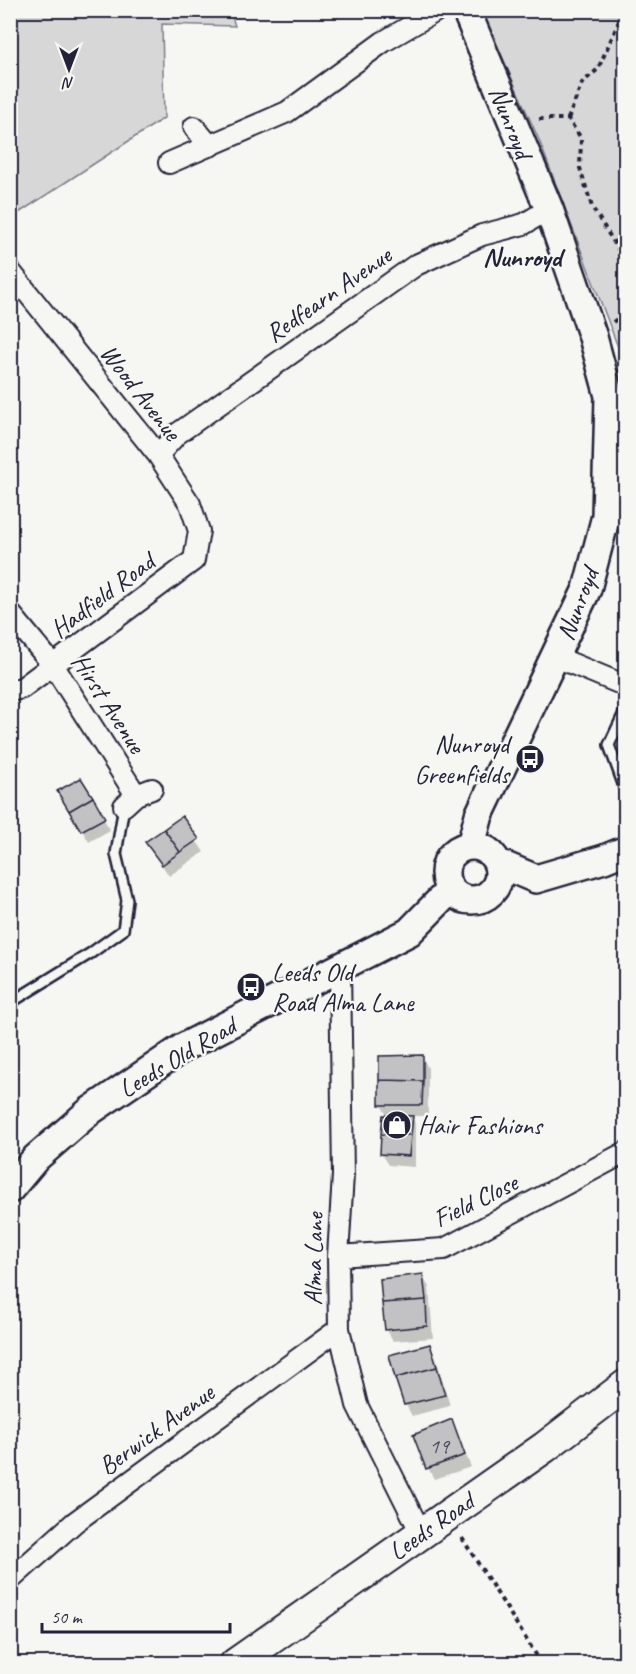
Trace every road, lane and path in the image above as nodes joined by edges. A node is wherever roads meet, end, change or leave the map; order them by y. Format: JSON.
{"nodes":[{"id":1,"x":438,"y":10,"type":"edge"},
{"id":2,"x":466,"y":10,"type":"edge"},
{"id":3,"x":624,"y":10,"type":"edge"},
{"id":4,"x":568,"y":119,"type":"junction"},
{"id":5,"x":194,"y":127,"type":"dead end"},
{"id":6,"x":513,"y":127,"type":"junction"},
{"id":7,"x":210,"y":146,"type":"junction"},
{"id":8,"x":169,"y":163,"type":"dead end"},
{"id":9,"x":549,"y":209,"type":"junction"},
{"id":10,"x":626,"y":262,"type":"edge"},
{"id":11,"x":10,"y":271,"type":"edge"},
{"id":12,"x":617,"y":396,"type":"edge"},
{"id":13,"x":158,"y":455,"type":"junction"},
{"id":14,"x":194,"y":560,"type":"joint"},
{"id":15,"x":10,"y":613,"type":"edge"},
{"id":16,"x":556,"y":657,"type":"junction"},
{"id":17,"x":53,"y":665,"type":"junction"},
{"id":18,"x":626,"y":686,"type":"edge"},
{"id":19,"x":10,"y":691,"type":"edge"},
{"id":20,"x":626,"y":709,"type":"edge"},
{"id":21,"x":626,"y":792,"type":"edge"},
{"id":22,"x":137,"y":797,"type":"joint"},
{"id":23,"x":471,"y":845,"type":"junction"},
{"id":24,"x":626,"y":850,"type":"edge"},
{"id":25,"x":498,"y":863,"type":"junction"},
{"id":26,"x":449,"y":891,"type":"junction"},
{"id":27,"x":340,"y":968,"type":"junction"},
{"id":28,"x":10,"y":1003,"type":"edge"},
{"id":29,"x":626,"y":1152,"type":"edge"},
{"id":30,"x":10,"y":1189,"type":"edge"},
{"id":31,"x":338,"y":1256,"type":"junction"},
{"id":32,"x":339,"y":1329,"type":"junction"},
{"id":33,"x":626,"y":1385,"type":"edge"},
{"id":34,"x":448,"y":1515,"type":"junction"},
{"id":35,"x":420,"y":1533,"type":"junction"},
{"id":36,"x":10,"y":1580,"type":"edge"},
{"id":37,"x":235,"y":1664,"type":"edge"},
{"id":38,"x":542,"y":1664,"type":"edge"}],
"edges":[{"from":1,"to":7,"type":"street"},
{"from":2,"to":6,"type":"street","name":"Nunroyd"},
{"from":3,"to":4,"type":"path"},
{"from":4,"to":6,"type":"path"},
{"from":4,"to":10,"type":"path"},
{"from":5,"to":7,"type":"street"},
{"from":6,"to":9,"type":"street","name":"Nunroyd"},
{"from":7,"to":8,"type":"street"},
{"from":9,"to":12,"type":"street","name":"Nunroyd"},
{"from":9,"to":13,"type":"street","name":"Redfearn Avenue"},
{"from":11,"to":13,"type":"street","name":"Wood Avenue"},
{"from":12,"to":16,"type":"street","name":"Nunroyd"},
{"from":13,"to":14,"type":"street","name":"Wood Avenue"},
{"from":14,"to":17,"type":"street","name":"Hadfield Road"},
{"from":15,"to":17,"type":"street","name":"Hirst Avenue"},
{"from":16,"to":18,"type":"street"},
{"from":16,"to":23,"type":"street","name":"Nunroyd"},
{"from":17,"to":19,"type":"street","name":"Hadfield Road"},
{"from":17,"to":22,"type":"street","name":"Hirst Avenue"},
{"from":20,"to":21,"type":"lane"},
{"from":22,"to":28,"type":"lane"},
{"from":23,"to":25,"type":"street"},
{"from":23,"to":26,"type":"street"},
{"from":24,"to":25,"type":"street"},
{"from":25,"to":26,"type":"street"},
{"from":26,"to":27,"type":"street","name":"Leeds Old Road"},
{"from":27,"to":30,"type":"street","name":"Leeds Old Road"},
{"from":27,"to":31,"type":"street","name":"Alma Lane"},
{"from":29,"to":31,"type":"street","name":"Field Close"},
{"from":31,"to":32,"type":"street","name":"Alma Lane"},
{"from":32,"to":35,"type":"street","name":"Alma Lane"},
{"from":32,"to":36,"type":"street","name":"Berwick Avenue"},
{"from":33,"to":34,"type":"main road","name":"Leeds Road"},
{"from":34,"to":35,"type":"main road","name":"Leeds Road"},
{"from":34,"to":38,"type":"path"},
{"from":35,"to":37,"type":"main road","name":"Leeds Road"}]}
